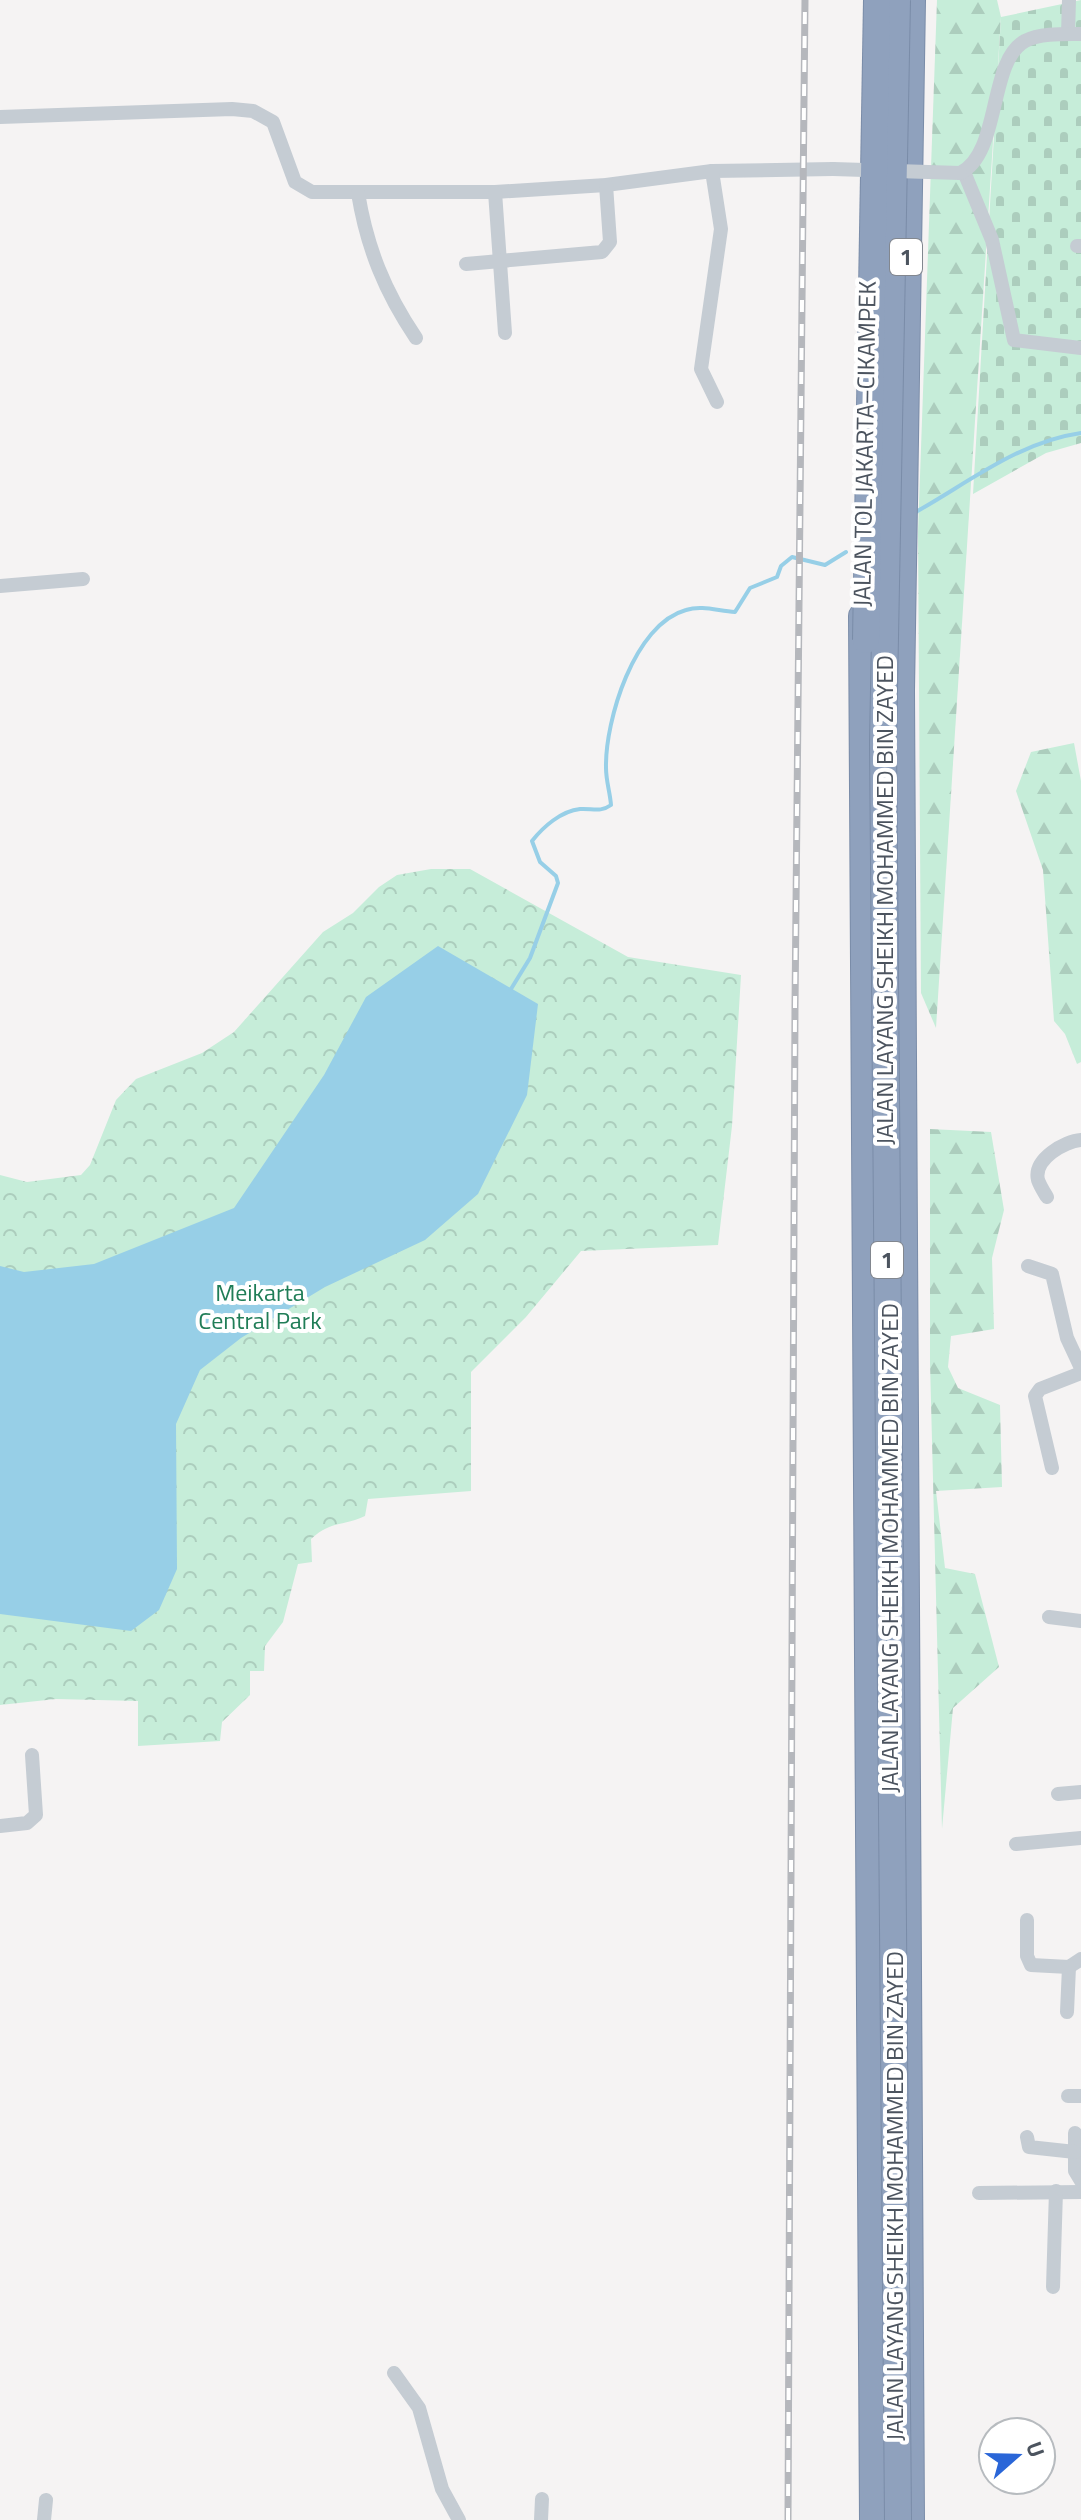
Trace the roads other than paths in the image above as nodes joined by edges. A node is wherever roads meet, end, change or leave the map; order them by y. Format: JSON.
{"nodes":[{"id":1,"x":876,"y":0,"type":"edge"},
{"id":2,"x":897,"y":0,"type":"edge"},
{"id":3,"x":912,"y":0,"type":"edge"},
{"id":4,"x":1069,"y":0,"type":"edge"},
{"id":5,"x":1075,"y":34,"type":"edge"},
{"id":6,"x":0,"y":117,"type":"edge"},
{"id":7,"x":712,"y":171,"type":"junction"},
{"id":8,"x":962,"y":172,"type":"junction"},
{"id":9,"x":606,"y":185,"type":"junction"},
{"id":10,"x":495,"y":192,"type":"junction"},
{"id":11,"x":358,"y":193,"type":"junction"},
{"id":12,"x":503,"y":262,"type":"junction"},
{"id":13,"x":466,"y":264,"type":"dead end"},
{"id":14,"x":505,"y":333,"type":"dead end"},
{"id":15,"x":416,"y":338,"type":"dead end"},
{"id":16,"x":1081,"y":348,"type":"edge"},
{"id":17,"x":717,"y":402,"type":"dead end"},
{"id":18,"x":83,"y":579,"type":"dead end"},
{"id":19,"x":0,"y":586,"type":"edge"},
{"id":20,"x":1081,"y":1140,"type":"edge"},
{"id":21,"x":1047,"y":1197,"type":"dead end"},
{"id":22,"x":1028,"y":1266,"type":"dead end"},
{"id":23,"x":1081,"y":1370,"type":"edge"},
{"id":24,"x":1052,"y":1468,"type":"dead end"},
{"id":25,"x":1049,"y":1617,"type":"dead end"},
{"id":26,"x":1081,"y":1621,"type":"edge"},
{"id":27,"x":32,"y":1755,"type":"dead end"},
{"id":28,"x":1081,"y":1792,"type":"edge"},
{"id":29,"x":1058,"y":1794,"type":"dead end"},
{"id":30,"x":0,"y":1826,"type":"edge"},
{"id":31,"x":1081,"y":1838,"type":"edge"},
{"id":32,"x":1016,"y":1844,"type":"dead end"},
{"id":33,"x":1027,"y":1920,"type":"dead end"},
{"id":34,"x":1075,"y":1963,"type":"edge"},
{"id":35,"x":1067,"y":2012,"type":"dead end"},
{"id":36,"x":1075,"y":2133,"type":"dead end"},
{"id":37,"x":1027,"y":2137,"type":"dead end"},
{"id":38,"x":1075,"y":2152,"type":"junction"},
{"id":39,"x":1081,"y":2181,"type":"edge"},
{"id":40,"x":1056,"y":2191,"type":"junction"},
{"id":41,"x":1081,"y":2192,"type":"edge"},
{"id":42,"x":979,"y":2193,"type":"dead end"},
{"id":43,"x":1053,"y":2287,"type":"dead end"},
{"id":44,"x":394,"y":2373,"type":"dead end"},
{"id":45,"x":542,"y":2499,"type":"dead end"},
{"id":46,"x":46,"y":2500,"type":"dead end"},
{"id":47,"x":44,"y":2520,"type":"edge"},
{"id":48,"x":459,"y":2520,"type":"edge"},
{"id":49,"x":541,"y":2520,"type":"edge"},
{"id":50,"x":873,"y":2520,"type":"edge"},
{"id":51,"x":882,"y":2520,"type":"edge"},
{"id":52,"x":898,"y":2520,"type":"edge"},
{"id":53,"x":911,"y":2520,"type":"edge"}],
"edges":[{"from":1,"to":50,"type":"highway","name":"JALAN TOL JAKARTA–CIKAMPEK","number":"1"},
{"from":1,"to":51,"type":"highway","name":"JALAN LAYANG SHEIKH MOHAMMED BIN ZAYED","number":"1","bridge":true},
{"from":2,"to":52,"type":"highway","name":"JALAN LAYANG SHEIKH MOHAMMED BIN ZAYED","number":"1","bridge":true},
{"from":3,"to":53,"type":"highway","name":"JALAN TOL JAKARTA–CIKAMPEK","number":"1"},
{"from":4,"to":5,"type":"street"},
{"from":5,"to":8,"type":"street"},
{"from":6,"to":11,"type":"street"},
{"from":7,"to":8,"type":"street","bridge":true},
{"from":7,"to":9,"type":"street"},
{"from":7,"to":17,"type":"street"},
{"from":8,"to":16,"type":"street"},
{"from":9,"to":10,"type":"street"},
{"from":9,"to":12,"type":"street"},
{"from":10,"to":11,"type":"street"},
{"from":10,"to":12,"type":"street"},
{"from":11,"to":15,"type":"street"},
{"from":12,"to":13,"type":"street"},
{"from":12,"to":14,"type":"street"},
{"from":18,"to":19,"type":"street"},
{"from":20,"to":21,"type":"street"},
{"from":22,"to":23,"type":"street"},
{"from":23,"to":24,"type":"street"},
{"from":25,"to":26,"type":"street"},
{"from":27,"to":30,"type":"street"},
{"from":28,"to":29,"type":"street"},
{"from":31,"to":32,"type":"street"},
{"from":33,"to":34,"type":"street"},
{"from":34,"to":35,"type":"street"},
{"from":36,"to":38,"type":"street"},
{"from":37,"to":38,"type":"street"},
{"from":38,"to":39,"type":"street"},
{"from":40,"to":41,"type":"street"},
{"from":40,"to":42,"type":"street"},
{"from":40,"to":43,"type":"street"},
{"from":44,"to":48,"type":"street"},
{"from":45,"to":49,"type":"street"},
{"from":46,"to":47,"type":"street"}]}
